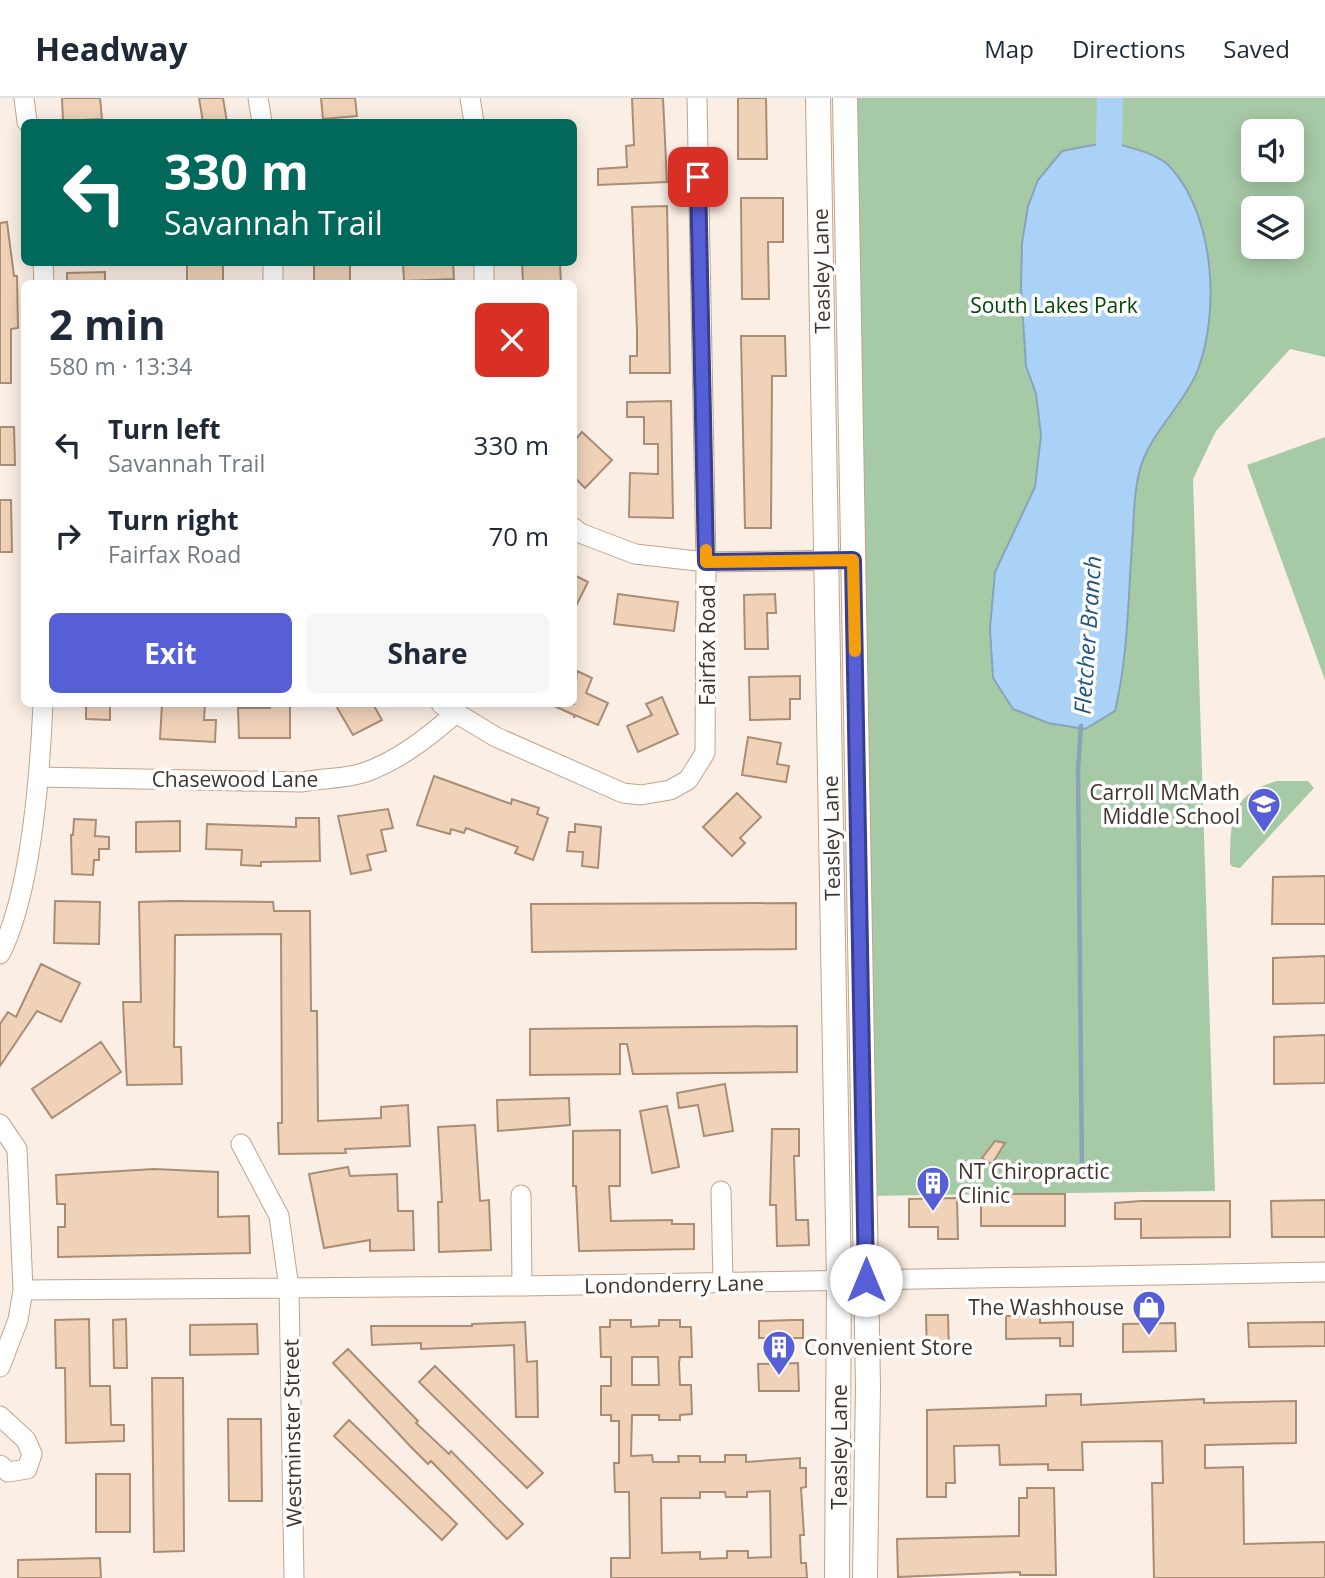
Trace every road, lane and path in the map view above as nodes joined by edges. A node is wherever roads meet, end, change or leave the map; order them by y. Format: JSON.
{"nodes":[{"id":1,"x":24,"y":98,"type":"edge"},
{"id":2,"x":258,"y":98,"type":"edge"},
{"id":3,"x":471,"y":98,"type":"edge"},
{"id":4,"x":697,"y":98,"type":"edge"},
{"id":5,"x":818,"y":98,"type":"edge"},
{"id":6,"x":845,"y":98,"type":"edge"},
{"id":7,"x":27,"y":119,"type":"edge"},
{"id":8,"x":262,"y":119,"type":"edge"},
{"id":9,"x":474,"y":119,"type":"edge"},
{"id":10,"x":577,"y":530,"type":"edge"},
{"id":11,"x":826,"y":560,"type":"junction"},
{"id":12,"x":853,"y":560,"type":"junction"},
{"id":13,"x":706,"y":562,"type":"junction"},
{"id":14,"x":43,"y":707,"type":"edge"},
{"id":15,"x":448,"y":709,"type":"edge"},
{"id":16,"x":38,"y":777,"type":"junction"},
{"id":17,"x":0,"y":954,"type":"edge"},
{"id":18,"x":0,"y":1124,"type":"edge"},
{"id":19,"x":241,"y":1144,"type":"dead end"},
{"id":20,"x":721,"y":1191,"type":"dead end"},
{"id":21,"x":521,"y":1195,"type":"dead end"},
{"id":22,"x":1325,"y":1272,"type":"edge"},
{"id":23,"x":866,"y":1280,"type":"junction"},
{"id":24,"x":839,"y":1281,"type":"junction"},
{"id":25,"x":723,"y":1283,"type":"junction"},
{"id":26,"x":522,"y":1286,"type":"junction"},
{"id":27,"x":289,"y":1288,"type":"junction"},
{"id":28,"x":23,"y":1290,"type":"junction"},
{"id":29,"x":0,"y":1367,"type":"edge"},
{"id":30,"x":0,"y":1416,"type":"edge"},
{"id":31,"x":0,"y":1465,"type":"edge"},
{"id":32,"x":294,"y":1578,"type":"edge"},
{"id":33,"x":837,"y":1578,"type":"edge"},
{"id":34,"x":865,"y":1578,"type":"edge"}],
"edges":[{"from":1,"to":7,"type":"street"},
{"from":2,"to":8,"type":"street"},
{"from":3,"to":9,"type":"street"},
{"from":4,"to":13,"type":"street","name":"Fairfax Road"},
{"from":5,"to":11,"type":"main road","name":"Teasley Lane"},
{"from":6,"to":12,"type":"main road","name":"Teasley Lane"},
{"from":10,"to":13,"type":"street"},
{"from":11,"to":12,"type":"street"},
{"from":11,"to":13,"type":"street"},
{"from":11,"to":24,"type":"main road","name":"Teasley Lane"},
{"from":12,"to":23,"type":"main road","name":"Teasley Lane"},
{"from":13,"to":15,"type":"street","name":"Fairfax Road"},
{"from":14,"to":16,"type":"street"},
{"from":15,"to":16,"type":"street","name":"Chasewood Lane"},
{"from":16,"to":17,"type":"street"},
{"from":18,"to":28,"type":"street"},
{"from":19,"to":27,"type":"street","name":"Westminster Street"},
{"from":20,"to":25,"type":"street"},
{"from":21,"to":26,"type":"street"},
{"from":22,"to":23,"type":"street","name":"Londonderry Lane"},
{"from":23,"to":24,"type":"street","name":"Londonderry Lane"},
{"from":23,"to":34,"type":"main road","name":"Teasley Lane"},
{"from":24,"to":25,"type":"street","name":"Londonderry Lane"},
{"from":24,"to":33,"type":"main road","name":"Teasley Lane"},
{"from":25,"to":26,"type":"street","name":"Londonderry Lane"},
{"from":26,"to":27,"type":"street","name":"Londonderry Lane"},
{"from":27,"to":28,"type":"street","name":"Londonderry Lane"},
{"from":27,"to":32,"type":"street","name":"Westminster Street"},
{"from":28,"to":29,"type":"street"},
{"from":30,"to":31,"type":"street"}]}
